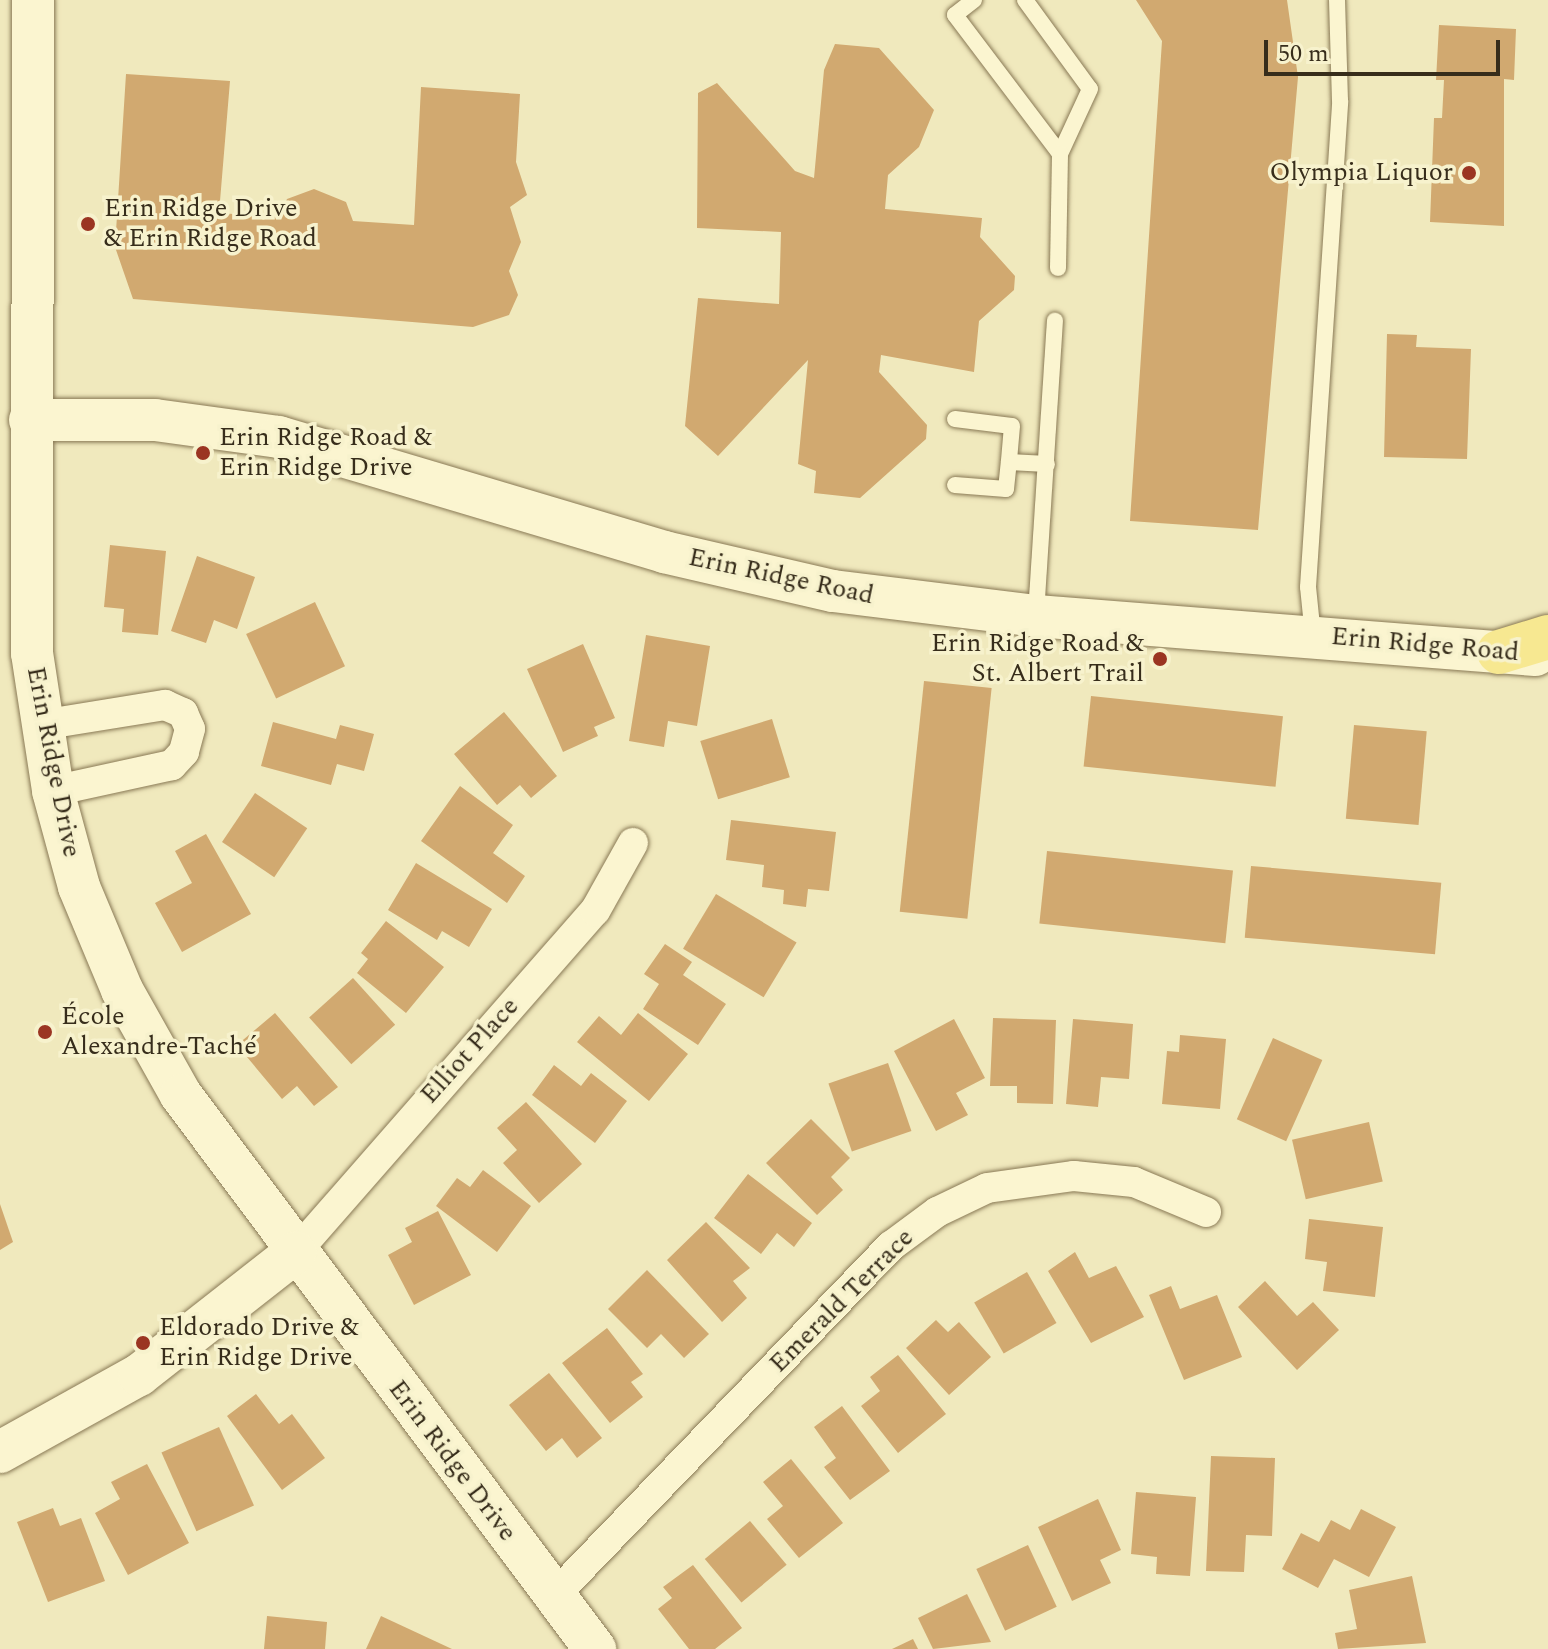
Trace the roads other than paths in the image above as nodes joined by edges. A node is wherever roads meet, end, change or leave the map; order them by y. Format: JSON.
{"nodes":[{"id":1,"x":33,"y":0,"type":"edge"},
{"id":2,"x":974,"y":0,"type":"edge"},
{"id":3,"x":1025,"y":0,"type":"edge"},
{"id":4,"x":1337,"y":0,"type":"edge"},
{"id":5,"x":1060,"y":154,"type":"junction"},
{"id":6,"x":1058,"y":268,"type":"dead end"},
{"id":7,"x":1055,"y":321,"type":"dead end"},
{"id":8,"x":955,"y":419,"type":"dead end"},
{"id":9,"x":30,"y":420,"type":"junction"},
{"id":10,"x":1009,"y":462,"type":"junction"},
{"id":11,"x":1047,"y":464,"type":"junction"},
{"id":12,"x":955,"y":485,"type":"dead end"},
{"id":13,"x":1036,"y":616,"type":"junction"},
{"id":14,"x":1313,"y":636,"type":"junction"},
{"id":15,"x":1548,"y":637,"type":"edge"},
{"id":16,"x":1499,"y":652,"type":"junction"},
{"id":17,"x":1548,"y":656,"type":"edge"},
{"id":18,"x":41,"y":725,"type":"junction"},
{"id":19,"x":53,"y":791,"type":"junction"},
{"id":20,"x":633,"y":843,"type":"dead end"},
{"id":21,"x":1206,"y":1212,"type":"dead end"},
{"id":22,"x":296,"y":1252,"type":"junction"},
{"id":23,"x":0,"y":1452,"type":"edge"},
{"id":24,"x":554,"y":1596,"type":"junction"},
{"id":25,"x":595,"y":1649,"type":"edge"}],
"edges":[{"from":1,"to":9,"type":"street","name":"Erin Ridge Drive"},
{"from":2,"to":5,"type":"lane"},
{"from":3,"to":5,"type":"lane"},
{"from":4,"to":14,"type":"lane"},
{"from":5,"to":6,"type":"lane"},
{"from":7,"to":11,"type":"lane"},
{"from":8,"to":10,"type":"lane"},
{"from":9,"to":13,"type":"street","name":"Erin Ridge Road"},
{"from":9,"to":18,"type":"street","name":"Erin Ridge Drive"},
{"from":10,"to":11,"type":"lane"},
{"from":10,"to":12,"type":"lane"},
{"from":11,"to":13,"type":"lane"},
{"from":13,"to":14,"type":"street","name":"Erin Ridge Road"},
{"from":14,"to":16,"type":"street","name":"Erin Ridge Road"},
{"from":15,"to":16,"type":"main road"},
{"from":16,"to":17,"type":"street","name":"Erin Ridge Road"},
{"from":18,"to":19,"type":"street","name":"Erin Ridge Drive"},
{"from":18,"to":19,"type":"street"},
{"from":19,"to":22,"type":"street","name":"Erin Ridge Drive"},
{"from":20,"to":22,"type":"street","name":"Elliot Place"},
{"from":21,"to":24,"type":"street","name":"Emerald Terrace"},
{"from":22,"to":23,"type":"street"},
{"from":22,"to":24,"type":"street","name":"Erin Ridge Drive"},
{"from":24,"to":25,"type":"street","name":"Erin Ridge Drive"}]}
